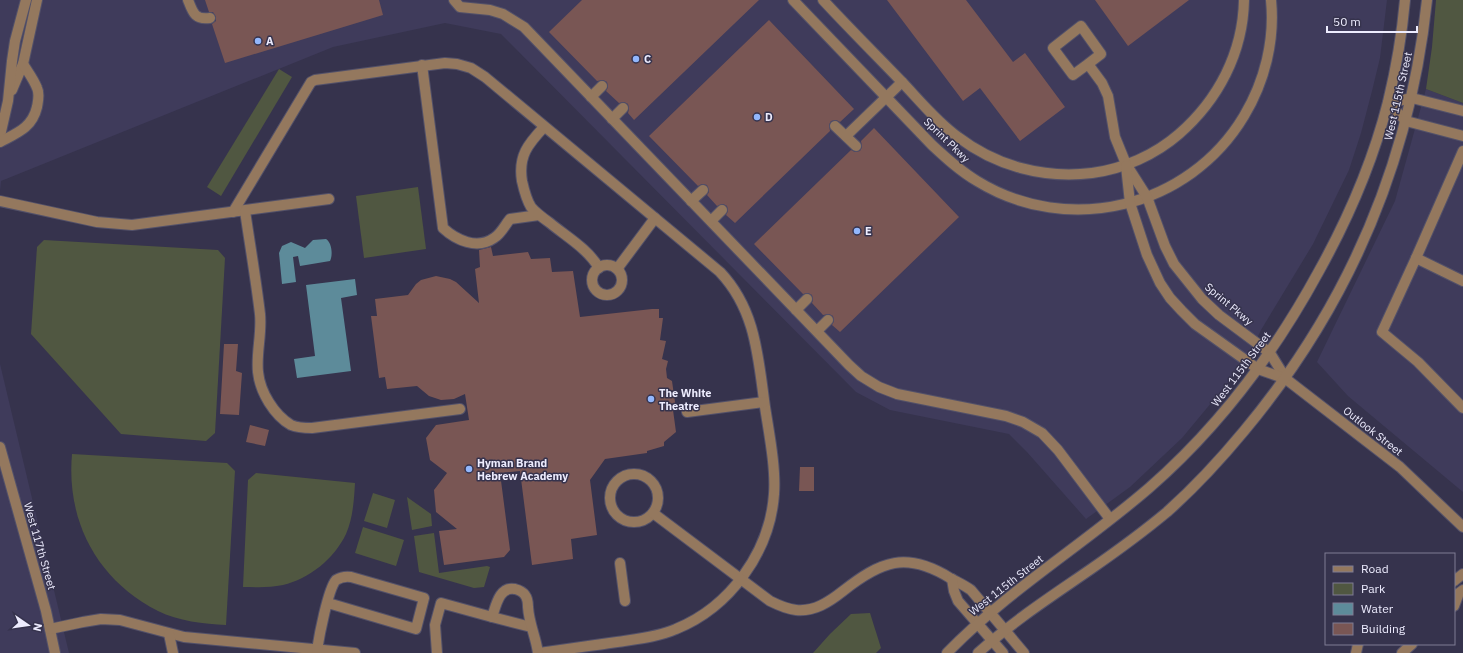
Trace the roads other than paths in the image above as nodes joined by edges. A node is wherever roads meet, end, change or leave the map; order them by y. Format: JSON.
{"nodes":[{"id":1,"x":26,"y":0,"type":"edge"},
{"id":2,"x":37,"y":0,"type":"edge"},
{"id":3,"x":188,"y":0,"type":"edge"},
{"id":4,"x":454,"y":0,"type":"edge"},
{"id":5,"x":793,"y":0,"type":"edge"},
{"id":6,"x":822,"y":0,"type":"edge"},
{"id":7,"x":1244,"y":0,"type":"edge"},
{"id":8,"x":1271,"y":0,"type":"edge"},
{"id":9,"x":1405,"y":0,"type":"edge"},
{"id":10,"x":1427,"y":0,"type":"edge"},
{"id":11,"x":210,"y":18,"type":"dead end"},
{"id":12,"x":23,"y":64,"type":"junction"},
{"id":13,"x":1088,"y":64,"type":"junction"},
{"id":14,"x":422,"y":65,"type":"junction"},
{"id":15,"x":902,"y":82,"type":"junction"},
{"id":16,"x":602,"y":86,"type":"dead end"},
{"id":17,"x":591,"y":97,"type":"junction"},
{"id":18,"x":886,"y":97,"type":"junction"},
{"id":19,"x":1412,"y":98,"type":"junction"},
{"id":20,"x":8,"y":101,"type":"junction"},
{"id":21,"x":1388,"y":103,"type":"junction"},
{"id":22,"x":623,"y":108,"type":"dead end"},
{"id":23,"x":1463,"y":111,"type":"edge"},
{"id":24,"x":612,"y":119,"type":"junction"},
{"id":25,"x":1406,"y":121,"type":"junction"},
{"id":26,"x":544,"y":126,"type":"junction"},
{"id":27,"x":836,"y":126,"type":"dead end"},
{"id":28,"x":0,"y":136,"type":"edge"},
{"id":29,"x":846,"y":136,"type":"junction"},
{"id":30,"x":1463,"y":136,"type":"edge"},
{"id":31,"x":0,"y":142,"type":"edge"},
{"id":32,"x":856,"y":146,"type":"dead end"},
{"id":33,"x":1463,"y":152,"type":"edge"},
{"id":34,"x":1126,"y":164,"type":"junction"},
{"id":35,"x":703,"y":190,"type":"dead end"},
{"id":36,"x":1147,"y":197,"type":"junction"},
{"id":37,"x":329,"y":198,"type":"dead end"},
{"id":38,"x":0,"y":201,"type":"edge"},
{"id":39,"x":691,"y":201,"type":"junction"},
{"id":40,"x":1130,"y":203,"type":"junction"},
{"id":41,"x":722,"y":210,"type":"dead end"},
{"id":42,"x":245,"y":211,"type":"junction"},
{"id":43,"x":233,"y":212,"type":"junction"},
{"id":44,"x":539,"y":215,"type":"junction"},
{"id":45,"x":655,"y":218,"type":"junction"},
{"id":46,"x":711,"y":221,"type":"junction"},
{"id":47,"x":1416,"y":258,"type":"junction"},
{"id":48,"x":599,"y":268,"type":"junction"},
{"id":49,"x":617,"y":269,"type":"junction"},
{"id":50,"x":1463,"y":281,"type":"edge"},
{"id":51,"x":807,"y":299,"type":"dead end"},
{"id":52,"x":796,"y":310,"type":"junction"},
{"id":53,"x":828,"y":320,"type":"dead end"},
{"id":54,"x":817,"y":331,"type":"junction"},
{"id":55,"x":1270,"y":353,"type":"junction"},
{"id":56,"x":1258,"y":369,"type":"junction"},
{"id":57,"x":1286,"y":379,"type":"junction"},
{"id":58,"x":764,"y":402,"type":"junction"},
{"id":59,"x":1463,"y":408,"type":"edge"},
{"id":60,"x":460,"y":409,"type":"dead end"},
{"id":61,"x":687,"y":412,"type":"dead end"},
{"id":62,"x":0,"y":447,"type":"edge"},
{"id":63,"x":654,"y":513,"type":"junction"},
{"id":64,"x":1110,"y":519,"type":"junction"},
{"id":65,"x":1463,"y":527,"type":"edge"},
{"id":66,"x":620,"y":563,"type":"dead end"},
{"id":67,"x":1463,"y":574,"type":"edge"},
{"id":68,"x":741,"y":579,"type":"junction"},
{"id":69,"x":952,"y":579,"type":"junction"},
{"id":70,"x":1455,"y":580,"type":"edge"},
{"id":71,"x":1459,"y":589,"type":"edge"},
{"id":72,"x":424,"y":598,"type":"junction"},
{"id":73,"x":625,"y":601,"type":"dead end"},
{"id":74,"x":328,"y":603,"type":"junction"},
{"id":75,"x":441,"y":603,"type":"junction"},
{"id":76,"x":1455,"y":603,"type":"edge"},
{"id":77,"x":990,"y":613,"type":"junction"},
{"id":78,"x":492,"y":617,"type":"junction"},
{"id":79,"x":977,"y":623,"type":"junction"},
{"id":80,"x":531,"y":627,"type":"junction"},
{"id":81,"x":50,"y":629,"type":"junction"},
{"id":82,"x":1004,"y":630,"type":"junction"},
{"id":83,"x":169,"y":634,"type":"junction"},
{"id":84,"x":992,"y":640,"type":"junction"},
{"id":85,"x":1411,"y":645,"type":"edge"},
{"id":86,"x":317,"y":650,"type":"junction"},
{"id":87,"x":55,"y":653,"type":"edge"},
{"id":88,"x":173,"y":653,"type":"edge"},
{"id":89,"x":355,"y":653,"type":"edge"},
{"id":90,"x":438,"y":653,"type":"edge"},
{"id":91,"x":538,"y":653,"type":"edge"},
{"id":92,"x":947,"y":653,"type":"edge"},
{"id":93,"x":978,"y":653,"type":"edge"},
{"id":94,"x":1003,"y":653,"type":"edge"},
{"id":95,"x":1024,"y":653,"type":"edge"},
{"id":96,"x":1402,"y":653,"type":"edge"}],
"edges":[{"from":1,"to":20,"type":"street"},
{"from":2,"to":12,"type":"street"},
{"from":3,"to":11,"type":"street"},
{"from":4,"to":17,"type":"street"},
{"from":5,"to":18,"type":"street","name":"Sprint Pkwy"},
{"from":6,"to":15,"type":"street","name":"Sprint Pkwy"},
{"from":7,"to":34,"type":"street","name":"Sprint Pkwy"},
{"from":8,"to":36,"type":"street","name":"Sprint Pkwy"},
{"from":9,"to":21,"type":"street","name":"West 115th Street"},
{"from":10,"to":19,"type":"street","name":"West 115th Street"},
{"from":12,"to":20,"type":"street"},
{"from":12,"to":31,"type":"street"},
{"from":13,"to":13,"type":"street"},
{"from":13,"to":34,"type":"street"},
{"from":14,"to":26,"type":"street"},
{"from":14,"to":43,"type":"street"},
{"from":14,"to":44,"type":"street"},
{"from":15,"to":18,"type":"street"},
{"from":15,"to":34,"type":"street","name":"Sprint Pkwy"},
{"from":16,"to":17,"type":"street"},
{"from":17,"to":24,"type":"street"},
{"from":18,"to":29,"type":"street"},
{"from":18,"to":40,"type":"street","name":"Sprint Pkwy"},
{"from":19,"to":21,"type":"street"},
{"from":19,"to":23,"type":"street"},
{"from":19,"to":25,"type":"street","name":"West 115th Street"},
{"from":20,"to":28,"type":"street"},
{"from":21,"to":25,"type":"street"},
{"from":21,"to":55,"type":"street","name":"West 115th Street"},
{"from":22,"to":24,"type":"street"},
{"from":24,"to":39,"type":"street"},
{"from":25,"to":30,"type":"street"},
{"from":25,"to":57,"type":"street","name":"West 115th Street"},
{"from":26,"to":44,"type":"street"},
{"from":26,"to":45,"type":"street"},
{"from":27,"to":29,"type":"street"},
{"from":29,"to":32,"type":"street"},
{"from":33,"to":47,"type":"street"},
{"from":34,"to":36,"type":"street","name":"Sprint Pkwy"},
{"from":34,"to":40,"type":"street"},
{"from":35,"to":39,"type":"street"},
{"from":36,"to":40,"type":"street","name":"Sprint Pkwy"},
{"from":36,"to":55,"type":"street","name":"Sprint Pkwy"},
{"from":37,"to":42,"type":"street"},
{"from":38,"to":43,"type":"street"},
{"from":39,"to":46,"type":"street"},
{"from":40,"to":56,"type":"street"},
{"from":41,"to":46,"type":"street"},
{"from":42,"to":43,"type":"street"},
{"from":42,"to":60,"type":"street"},
{"from":44,"to":48,"type":"street"},
{"from":45,"to":49,"type":"street"},
{"from":45,"to":58,"type":"street"},
{"from":46,"to":52,"type":"street"},
{"from":47,"to":50,"type":"street"},
{"from":47,"to":59,"type":"street"},
{"from":48,"to":49,"type":"street"},
{"from":48,"to":49,"type":"street"},
{"from":51,"to":52,"type":"street"},
{"from":52,"to":54,"type":"street"},
{"from":53,"to":54,"type":"street"},
{"from":54,"to":64,"type":"street"},
{"from":55,"to":56,"type":"street","name":"West 115th Street"},
{"from":55,"to":57,"type":"street","name":"Sprint Pkwy"},
{"from":56,"to":57,"type":"street","name":"Outlook Street"},
{"from":56,"to":64,"type":"street","name":"West 115th Street"},
{"from":57,"to":65,"type":"street","name":"Outlook Street"},
{"from":57,"to":82,"type":"street","name":"West 115th Street"},
{"from":58,"to":61,"type":"street"},
{"from":58,"to":68,"type":"street"},
{"from":62,"to":81,"type":"street","name":"West 117th Street"},
{"from":63,"to":63,"type":"street"},
{"from":63,"to":68,"type":"street"},
{"from":64,"to":77,"type":"street","name":"West 115th Street"},
{"from":66,"to":73,"type":"street"},
{"from":67,"to":70,"type":"street"},
{"from":68,"to":69,"type":"street"},
{"from":68,"to":91,"type":"street"},
{"from":69,"to":77,"type":"street"},
{"from":69,"to":79,"type":"street"},
{"from":71,"to":76,"type":"street"},
{"from":72,"to":74,"type":"street"},
{"from":72,"to":74,"type":"street"},
{"from":72,"to":75,"type":"street"},
{"from":74,"to":86,"type":"street"},
{"from":75,"to":78,"type":"street"},
{"from":75,"to":90,"type":"street"},
{"from":77,"to":79,"type":"street","name":"West 115th Street"},
{"from":77,"to":82,"type":"street"},
{"from":78,"to":80,"type":"street"},
{"from":78,"to":80,"type":"street"},
{"from":79,"to":84,"type":"street"},
{"from":79,"to":92,"type":"street","name":"West 115th Street"},
{"from":80,"to":91,"type":"street"},
{"from":81,"to":83,"type":"street"},
{"from":81,"to":87,"type":"street","name":"West 117th Street"},
{"from":82,"to":84,"type":"street","name":"West 115th Street"},
{"from":82,"to":95,"type":"street"},
{"from":83,"to":86,"type":"street"},
{"from":83,"to":88,"type":"street"},
{"from":84,"to":93,"type":"street","name":"West 115th Street"},
{"from":84,"to":94,"type":"street"},
{"from":85,"to":96,"type":"street"},
{"from":86,"to":89,"type":"street"}]}
